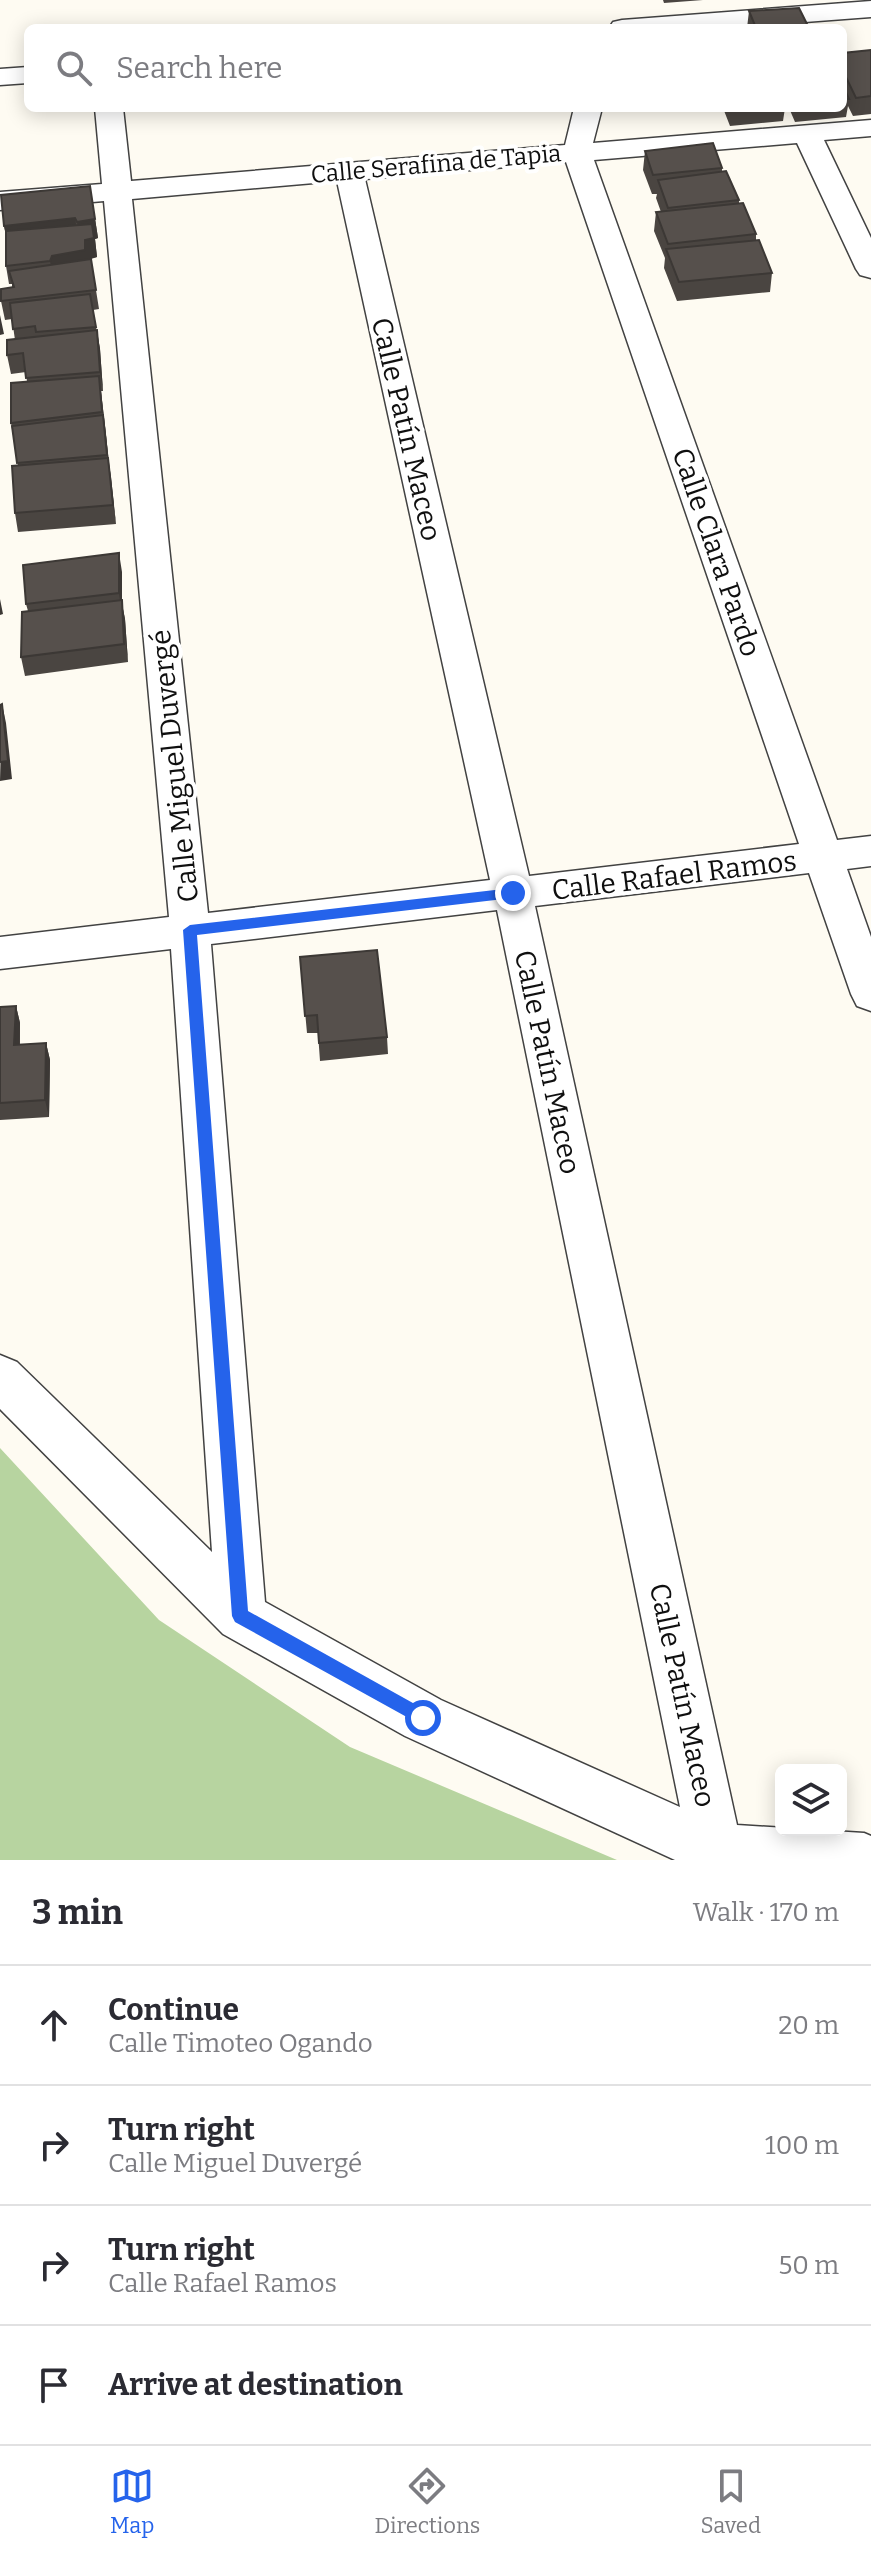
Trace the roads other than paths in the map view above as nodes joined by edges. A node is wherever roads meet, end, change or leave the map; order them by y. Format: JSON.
{"nodes":[{"id":1,"x":621,"y":0,"type":"edge"},
{"id":2,"x":871,"y":9,"type":"edge"},
{"id":3,"x":611,"y":24,"type":"edge"},
{"id":4,"x":674,"y":24,"type":"edge"},
{"id":5,"x":24,"y":75,"type":"edge"},
{"id":6,"x":0,"y":77,"type":"edge"},
{"id":7,"x":109,"y":112,"type":"edge"},
{"id":8,"x":587,"y":112,"type":"edge"},
{"id":9,"x":871,"y":128,"type":"edge"},
{"id":10,"x":806,"y":133,"type":"junction"},
{"id":11,"x":577,"y":152,"type":"junction"},
{"id":12,"x":349,"y":171,"type":"junction"},
{"id":13,"x":118,"y":191,"type":"junction"},
{"id":14,"x":0,"y":201,"type":"edge"},
{"id":15,"x":871,"y":269,"type":"edge"},
{"id":16,"x":871,"y":851,"type":"edge"},
{"id":17,"x":824,"y":857,"type":"junction"},
{"id":18,"x":513,"y":893,"type":"junction"},
{"id":19,"x":190,"y":930,"type":"junction"},
{"id":20,"x":0,"y":953,"type":"edge"},
{"id":21,"x":871,"y":994,"type":"edge"},
{"id":22,"x":0,"y":1377,"type":"edge"},
{"id":23,"x":241,"y":1616,"type":"junction"},
{"id":24,"x":717,"y":1856,"type":"edge"},
{"id":25,"x":864,"y":1860,"type":"edge"}],
"edges":[{"from":1,"to":3,"type":"street"},
{"from":2,"to":4,"type":"street"},
{"from":5,"to":6,"type":"street"},
{"from":7,"to":13,"type":"street","name":"Calle Miguel Duvergé"},
{"from":8,"to":11,"type":"street"},
{"from":9,"to":10,"type":"street","name":"Calle Serafina de Tapia"},
{"from":10,"to":11,"type":"street","name":"Calle Serafina de Tapia"},
{"from":10,"to":15,"type":"street"},
{"from":11,"to":12,"type":"street","name":"Calle Serafina de Tapia"},
{"from":11,"to":17,"type":"street","name":"Calle Clara Pardo"},
{"from":12,"to":13,"type":"street","name":"Calle Serafina de Tapia"},
{"from":12,"to":18,"type":"street","name":"Calle Patín Maceo"},
{"from":13,"to":14,"type":"street","name":"Calle Serafina de Tapia"},
{"from":13,"to":19,"type":"street","name":"Calle Miguel Duvergé"},
{"from":16,"to":17,"type":"street","name":"Calle Rafael Ramos"},
{"from":17,"to":18,"type":"street","name":"Calle Rafael Ramos"},
{"from":17,"to":21,"type":"street","name":"Calle Clara Pardo"},
{"from":18,"to":19,"type":"street","name":"Calle Rafael Ramos"},
{"from":18,"to":24,"type":"street","name":"Calle Patín Maceo"},
{"from":19,"to":20,"type":"street","name":"Calle Rafael Ramos"},
{"from":19,"to":23,"type":"street","name":"Calle Miguel Duvergé"},
{"from":22,"to":23,"type":"street"},
{"from":23,"to":24,"type":"street"},
{"from":24,"to":25,"type":"street"}]}
